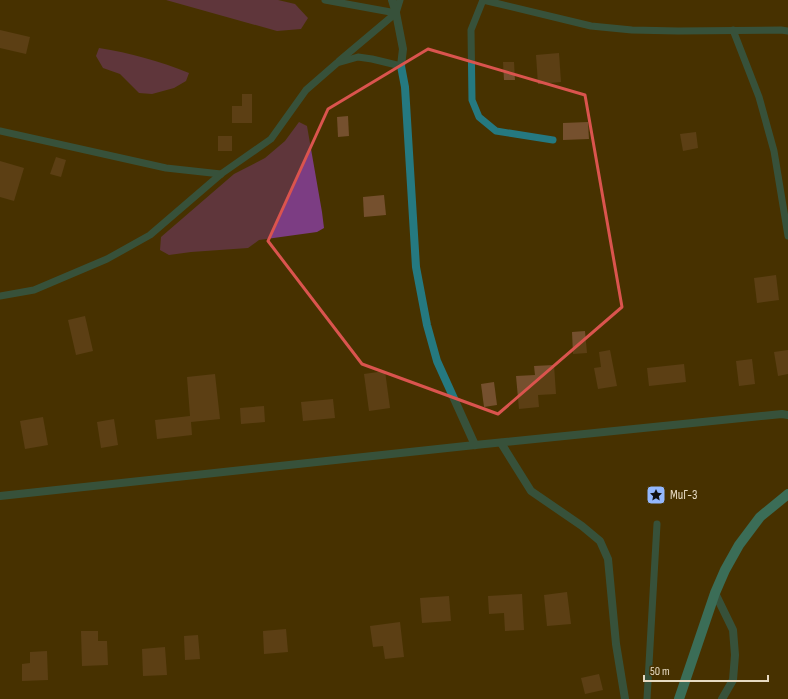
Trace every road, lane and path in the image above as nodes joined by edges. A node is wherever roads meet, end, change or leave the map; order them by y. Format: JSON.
{"nodes":[{"id":1,"x":325,"y":0,"type":"edge"},
{"id":2,"x":392,"y":0,"type":"edge"},
{"id":3,"x":400,"y":0,"type":"edge"},
{"id":4,"x":483,"y":0,"type":"edge"},
{"id":5,"x":396,"y":13,"type":"junction"},
{"id":6,"x":733,"y":30,"type":"junction"},
{"id":7,"x":788,"y":31,"type":"edge"},
{"id":8,"x":337,"y":62,"type":"junction"},
{"id":9,"x":401,"y":66,"type":"junction"},
{"id":10,"x":0,"y":131,"type":"edge"},
{"id":11,"x":552,"y":140,"type":"dead end"},
{"id":12,"x":221,"y":174,"type":"junction"},
{"id":13,"x":788,"y":236,"type":"edge"},
{"id":14,"x":0,"y":296,"type":"edge"},
{"id":15,"x":788,"y":415,"type":"edge"},
{"id":16,"x":501,"y":443,"type":"junction"},
{"id":17,"x":475,"y":445,"type":"junction"},
{"id":18,"x":788,"y":494,"type":"edge"},
{"id":19,"x":0,"y":496,"type":"edge"},
{"id":20,"x":657,"y":524,"type":"dead end"},
{"id":21,"x":715,"y":593,"type":"junction"},
{"id":22,"x":625,"y":699,"type":"edge"},
{"id":23,"x":647,"y":699,"type":"edge"},
{"id":24,"x":679,"y":699,"type":"edge"},
{"id":25,"x":722,"y":699,"type":"edge"}],
"edges":[{"from":1,"to":5,"type":"lane"},
{"from":2,"to":5,"type":"street"},
{"from":3,"to":5,"type":"lane"},
{"from":4,"to":6,"type":"lane"},
{"from":4,"to":11,"type":"lane"},
{"from":5,"to":8,"type":"lane"},
{"from":5,"to":9,"type":"street"},
{"from":6,"to":7,"type":"lane"},
{"from":6,"to":13,"type":"lane"},
{"from":8,"to":9,"type":"lane"},
{"from":8,"to":12,"type":"lane"},
{"from":9,"to":17,"type":"street"},
{"from":10,"to":12,"type":"lane"},
{"from":12,"to":14,"type":"lane"},
{"from":15,"to":16,"type":"street"},
{"from":16,"to":17,"type":"street"},
{"from":16,"to":22,"type":"street"},
{"from":17,"to":19,"type":"street"},
{"from":18,"to":21,"type":"main road"},
{"from":20,"to":23,"type":"lane"},
{"from":21,"to":24,"type":"main road"},
{"from":21,"to":25,"type":"street"}]}
